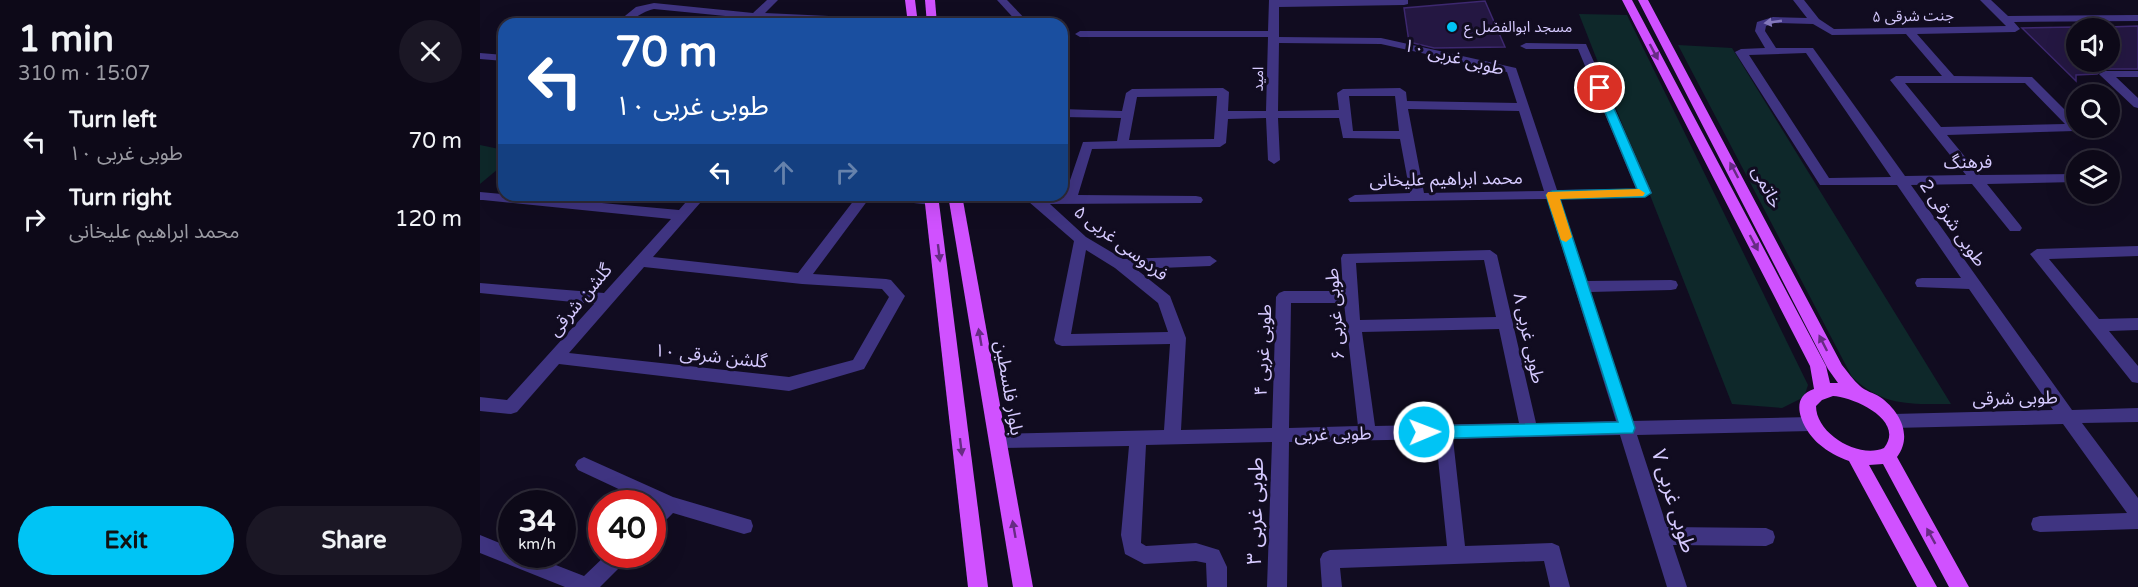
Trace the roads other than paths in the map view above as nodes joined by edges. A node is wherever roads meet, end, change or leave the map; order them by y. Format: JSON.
{"nodes":[{"id":1,"x":773,"y":0,"type":"edge"},
{"id":2,"x":910,"y":0,"type":"edge"},
{"id":3,"x":930,"y":0,"type":"edge"},
{"id":4,"x":1002,"y":0,"type":"edge"},
{"id":5,"x":1627,"y":0,"type":"edge"},
{"id":6,"x":1643,"y":0,"type":"edge"},
{"id":7,"x":1798,"y":0,"type":"edge"},
{"id":8,"x":1985,"y":0,"type":"edge"},
{"id":9,"x":1274,"y":2,"type":"edge"},
{"id":10,"x":1404,"y":2,"type":"dead end"},
{"id":11,"x":756,"y":16,"type":"junction"},
{"id":12,"x":628,"y":18,"type":"edge"},
{"id":13,"x":803,"y":18,"type":"edge"},
{"id":14,"x":912,"y":18,"type":"edge"},
{"id":15,"x":932,"y":18,"type":"edge"},
{"id":16,"x":1019,"y":18,"type":"edge"},
{"id":17,"x":2138,"y":18,"type":"edge"},
{"id":18,"x":2005,"y":19,"type":"junction"},
{"id":19,"x":1815,"y":21,"type":"junction"},
{"id":20,"x":1910,"y":32,"type":"junction"},
{"id":21,"x":1080,"y":34,"type":"dead end"},
{"id":22,"x":1274,"y":37,"type":"junction"},
{"id":23,"x":1526,"y":46,"type":"dead end"},
{"id":24,"x":1772,"y":50,"type":"junction"},
{"id":25,"x":480,"y":56,"type":"edge"},
{"id":26,"x":498,"y":58,"type":"edge"},
{"id":27,"x":2138,"y":74,"type":"edge"},
{"id":28,"x":1951,"y":80,"type":"junction"},
{"id":29,"x":2138,"y":104,"type":"edge"},
{"id":30,"x":1402,"y":105,"type":"junction"},
{"id":31,"x":1524,"y":107,"type":"junction"},
{"id":32,"x":1068,"y":114,"type":"edge"},
{"id":33,"x":1345,"y":114,"type":"junction"},
{"id":34,"x":1128,"y":115,"type":"junction"},
{"id":35,"x":1221,"y":115,"type":"junction"},
{"id":36,"x":1272,"y":115,"type":"junction"},
{"id":37,"x":1937,"y":132,"type":"junction"},
{"id":38,"x":1406,"y":135,"type":"junction"},
{"id":39,"x":1122,"y":145,"type":"junction"},
{"id":40,"x":1274,"y":160,"type":"dead end"},
{"id":41,"x":2066,"y":178,"type":"edge"},
{"id":42,"x":1975,"y":179,"type":"junction"},
{"id":43,"x":1901,"y":180,"type":"junction"},
{"id":44,"x":1552,"y":195,"type":"junction"},
{"id":45,"x":483,"y":196,"type":"dead end"},
{"id":46,"x":498,"y":197,"type":"edge"},
{"id":47,"x":1418,"y":198,"type":"junction"},
{"id":48,"x":1070,"y":199,"type":"joint"},
{"id":49,"x":1356,"y":199,"type":"dead end"},
{"id":50,"x":1196,"y":200,"type":"dead end"},
{"id":51,"x":535,"y":201,"type":"edge"},
{"id":52,"x":695,"y":201,"type":"edge"},
{"id":53,"x":860,"y":201,"type":"edge"},
{"id":54,"x":932,"y":201,"type":"edge"},
{"id":55,"x":956,"y":201,"type":"edge"},
{"id":56,"x":1038,"y":201,"type":"edge"},
{"id":57,"x":682,"y":215,"type":"junction"},
{"id":58,"x":2015,"y":228,"type":"dead end"},
{"id":59,"x":1082,"y":240,"type":"junction"},
{"id":60,"x":2138,"y":252,"type":"edge"},
{"id":61,"x":1490,"y":255,"type":"joint"},
{"id":62,"x":639,"y":261,"type":"junction"},
{"id":63,"x":1210,"y":261,"type":"dead end"},
{"id":64,"x":1120,"y":264,"type":"junction"},
{"id":65,"x":802,"y":279,"type":"junction"},
{"id":66,"x":1922,"y":283,"type":"dead end"},
{"id":67,"x":1671,"y":285,"type":"dead end"},
{"id":68,"x":1974,"y":285,"type":"junction"},
{"id":69,"x":1582,"y":287,"type":"junction"},
{"id":70,"x":480,"y":288,"type":"edge"},
{"id":71,"x":1351,"y":297,"type":"junction"},
{"id":72,"x":606,"y":299,"type":"junction"},
{"id":73,"x":1506,"y":323,"type":"junction"},
{"id":74,"x":2138,"y":324,"type":"edge"},
{"id":75,"x":2095,"y":325,"type":"junction"},
{"id":76,"x":1353,"y":326,"type":"junction"},
{"id":77,"x":1178,"y":338,"type":"junction"},
{"id":78,"x":557,"y":358,"type":"junction"},
{"id":79,"x":2138,"y":377,"type":"edge"},
{"id":80,"x":1824,"y":390,"type":"junction"},
{"id":81,"x":1855,"y":392,"type":"junction"},
{"id":82,"x":480,"y":404,"type":"edge"},
{"id":83,"x":2138,"y":415,"type":"edge"},
{"id":84,"x":2067,"y":417,"type":"junction"},
{"id":85,"x":1893,"y":421,"type":"junction"},
{"id":86,"x":1811,"y":424,"type":"junction"},
{"id":87,"x":1628,"y":428,"type":"junction"},
{"id":88,"x":1529,"y":430,"type":"junction"},
{"id":89,"x":1444,"y":432,"type":"junction"},
{"id":90,"x":1367,"y":433,"type":"junction"},
{"id":91,"x":1279,"y":435,"type":"junction"},
{"id":92,"x":1172,"y":437,"type":"junction"},
{"id":93,"x":1138,"y":438,"type":"junction"},
{"id":94,"x":999,"y":441,"type":"junction"},
{"id":95,"x":1887,"y":455,"type":"junction"},
{"id":96,"x":1855,"y":456,"type":"junction"},
{"id":97,"x":584,"y":465,"type":"dead end"},
{"id":98,"x":670,"y":504,"type":"junction"},
{"id":99,"x":666,"y":508,"type":"edge"},
{"id":100,"x":2138,"y":513,"type":"edge"},
{"id":101,"x":2138,"y":521,"type":"edge"},
{"id":102,"x":2040,"y":524,"type":"dead end"},
{"id":103,"x":744,"y":526,"type":"dead end"},
{"id":104,"x":1661,"y":536,"type":"junction"},
{"id":105,"x":1766,"y":537,"type":"dead end"},
{"id":106,"x":480,"y":544,"type":"edge"},
{"id":107,"x":1457,"y":555,"type":"junction"},
{"id":108,"x":606,"y":568,"type":"edge"},
{"id":109,"x":588,"y":587,"type":"edge"},
{"id":110,"x":978,"y":587,"type":"edge"},
{"id":111,"x":1023,"y":587,"type":"edge"},
{"id":112,"x":1217,"y":587,"type":"edge"},
{"id":113,"x":1277,"y":587,"type":"edge"},
{"id":114,"x":1332,"y":587,"type":"edge"},
{"id":115,"x":1560,"y":587,"type":"edge"},
{"id":116,"x":1677,"y":587,"type":"edge"},
{"id":117,"x":1927,"y":587,"type":"edge"},
{"id":118,"x":1959,"y":587,"type":"edge"}],
"edges":[{"from":1,"to":11,"type":"street"},
{"from":2,"to":14,"type":"main road"},
{"from":3,"to":15,"type":"main road"},
{"from":4,"to":16,"type":"street"},
{"from":5,"to":80,"type":"main road","name":"خاتمی","one_way":true},
{"from":81,"to":6,"type":"main road","name":"خاتمی","one_way":true},
{"from":7,"to":19,"type":"street"},
{"from":8,"to":18,"type":"street"},
{"from":9,"to":10,"type":"street"},
{"from":9,"to":22,"type":"street","name":"امید"},
{"from":11,"to":12,"type":"street"},
{"from":11,"to":13,"type":"street"},
{"from":17,"to":18,"type":"street"},
{"from":18,"to":20,"type":"street","name":"جنت شرقی ۵"},
{"from":19,"to":20,"type":"street","name":"جنت شرقی ۵"},
{"from":19,"to":24,"type":"street","one_way":true},
{"from":20,"to":28,"type":"street"},
{"from":21,"to":22,"type":"street"},
{"from":22,"to":31,"type":"street","name":"طوبی غربی ۱۰"},
{"from":22,"to":36,"type":"street","name":"امید"},
{"from":23,"to":44,"type":"street","name":"محمد ابراهیم علیخانی"},
{"from":24,"to":43,"type":"street","name":"طوبی شرقی 2"},
{"from":24,"to":43,"type":"street","name":"فرهنگ"},
{"from":25,"to":26,"type":"street"},
{"from":27,"to":29,"type":"street"},
{"from":28,"to":37,"type":"street"},
{"from":28,"to":37,"type":"street"},
{"from":30,"to":31,"type":"street"},
{"from":30,"to":33,"type":"street"},
{"from":30,"to":38,"type":"street"},
{"from":31,"to":44,"type":"street","name":"طوبی غربی ۱۰"},
{"from":32,"to":34,"type":"street"},
{"from":33,"to":36,"type":"street"},
{"from":33,"to":38,"type":"street"},
{"from":34,"to":35,"type":"street"},
{"from":34,"to":39,"type":"street"},
{"from":35,"to":36,"type":"street"},
{"from":35,"to":39,"type":"street"},
{"from":36,"to":40,"type":"street","name":"امید"},
{"from":37,"to":42,"type":"street"},
{"from":38,"to":47,"type":"street"},
{"from":39,"to":48,"type":"street"},
{"from":41,"to":42,"type":"street","name":"فرهنگ"},
{"from":42,"to":43,"type":"street","name":"فرهنگ"},
{"from":42,"to":58,"type":"street"},
{"from":43,"to":68,"type":"street","name":"طوبی شرقی 2"},
{"from":44,"to":47,"type":"street","name":"محمد ابراهیم علیخانی"},
{"from":44,"to":69,"type":"street","name":"طوبی غربی ۱۰"},
{"from":45,"to":46,"type":"street"},
{"from":47,"to":49,"type":"street","name":"محمد ابراهیم علیخانی"},
{"from":48,"to":50,"type":"street"},
{"from":51,"to":57,"type":"street"},
{"from":52,"to":57,"type":"street","name":"گلشن شرقی"},
{"from":53,"to":65,"type":"street"},
{"from":54,"to":110,"type":"main road","one_way":true},
{"from":94,"to":55,"type":"main road","name":"بلوار فلسطین","one_way":true},
{"from":56,"to":59,"type":"street","name":"فردوسی غربی ۵"},
{"from":57,"to":62,"type":"street","name":"گلشن شرقی"},
{"from":59,"to":64,"type":"street","name":"فردوسی غربی ۵"},
{"from":59,"to":77,"type":"street"},
{"from":60,"to":75,"type":"street"},
{"from":61,"to":71,"type":"street","name":"طوبی غربی ۶"},
{"from":61,"to":73,"type":"street","name":"طوبی غربی ۸"},
{"from":62,"to":65,"type":"street"},
{"from":62,"to":72,"type":"street","name":"گلشن شرقی"},
{"from":63,"to":64,"type":"street"},
{"from":64,"to":77,"type":"street","name":"فردوسی غربی ۵"},
{"from":65,"to":78,"type":"street","name":"گلشن شرقی ۱۰"},
{"from":66,"to":68,"type":"street"},
{"from":67,"to":69,"type":"street"},
{"from":68,"to":84,"type":"street","name":"طوبی شرقی 2"},
{"from":69,"to":87,"type":"street","name":"طوبی غربی ۱۰"},
{"from":70,"to":72,"type":"street"},
{"from":71,"to":76,"type":"street","name":"طوبی غربی ۶"},
{"from":71,"to":91,"type":"street","name":"طوبی غربی ۴"},
{"from":72,"to":78,"type":"street","name":"گلشن شرقی"},
{"from":73,"to":76,"type":"street"},
{"from":73,"to":88,"type":"street","name":"طوبی غربی ۸"},
{"from":74,"to":75,"type":"street"},
{"from":75,"to":79,"type":"street"},
{"from":76,"to":90,"type":"street","name":"طوبی غربی ۶"},
{"from":77,"to":92,"type":"street","name":"فردوسی غربی ۵"},
{"from":78,"to":82,"type":"street","name":"گلشن شرقی"},
{"from":80,"to":81,"type":"main road"},
{"from":80,"to":86,"type":"main road"},
{"from":81,"to":85,"type":"main road"},
{"from":83,"to":84,"type":"street","name":"طوبی شرقی"},
{"from":84,"to":85,"type":"street","name":"طوبی شرقی"},
{"from":84,"to":100,"type":"street","name":"طوبی شرقی 2"},
{"from":85,"to":95,"type":"main road"},
{"from":86,"to":87,"type":"street","name":"طوبی غربی"},
{"from":86,"to":96,"type":"main road"},
{"from":87,"to":88,"type":"street","name":"طوبی غربی"},
{"from":87,"to":104,"type":"street","name":"طوبی غربی ۷"},
{"from":88,"to":89,"type":"street","name":"طوبی غربی"},
{"from":89,"to":90,"type":"street","name":"طوبی غربی"},
{"from":89,"to":107,"type":"street"},
{"from":90,"to":91,"type":"street","name":"طوبی غربی"},
{"from":91,"to":92,"type":"street","name":"طوبی غربی"},
{"from":91,"to":113,"type":"street","name":"طوبی غربی ۳"},
{"from":92,"to":93,"type":"street","name":"طوبی غربی"},
{"from":93,"to":94,"type":"street","name":"طوبی غربی"},
{"from":93,"to":112,"type":"street"},
{"from":111,"to":94,"type":"main road","name":"بلوار فلسطین","one_way":true},
{"from":95,"to":96,"type":"main road"},
{"from":118,"to":95,"type":"main road","one_way":true},
{"from":96,"to":117,"type":"main road"},
{"from":97,"to":98,"type":"street"},
{"from":98,"to":99,"type":"street"},
{"from":98,"to":103,"type":"street"},
{"from":101,"to":102,"type":"street"},
{"from":104,"to":105,"type":"street"},
{"from":104,"to":116,"type":"street","name":"طوبی غربی ۷"},
{"from":106,"to":109,"type":"street"},
{"from":107,"to":114,"type":"street"},
{"from":107,"to":115,"type":"street"},
{"from":108,"to":109,"type":"street"}]}
